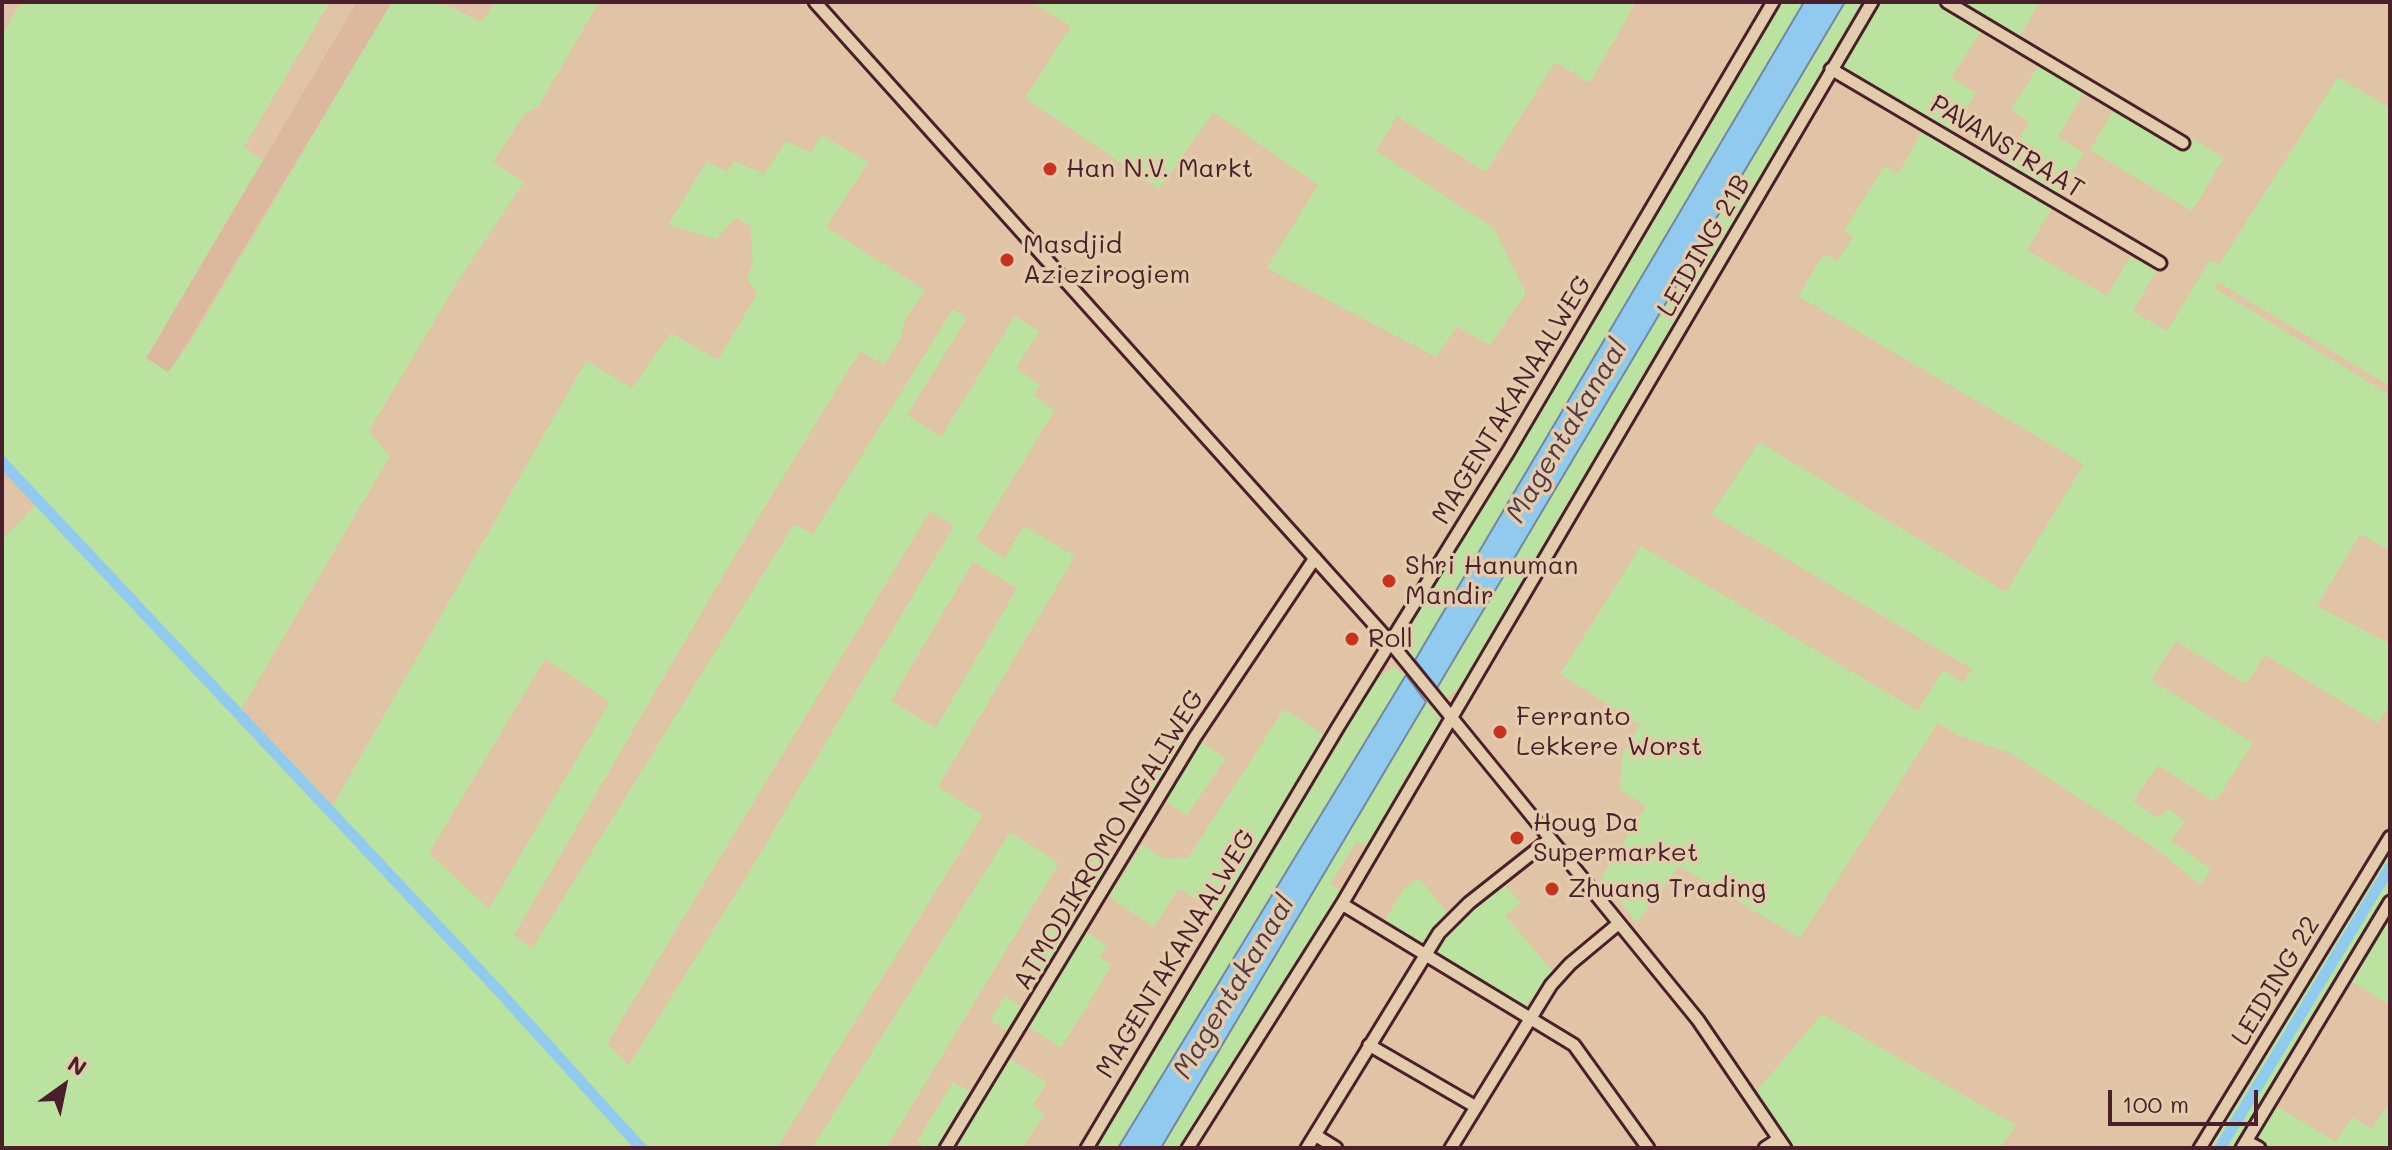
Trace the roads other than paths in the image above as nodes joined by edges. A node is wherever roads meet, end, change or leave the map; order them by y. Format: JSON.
{"nodes":[{"id":1,"x":815,"y":2,"type":"edge"},
{"id":2,"x":1773,"y":2,"type":"edge"},
{"id":3,"x":1872,"y":2,"type":"edge"},
{"id":4,"x":1947,"y":2,"type":"edge"},
{"id":5,"x":1831,"y":69,"type":"junction"},
{"id":6,"x":2183,"y":143,"type":"dead end"},
{"id":7,"x":2160,"y":263,"type":"dead end"},
{"id":8,"x":1315,"y":558,"type":"junction"},
{"id":9,"x":1390,"y":642,"type":"junction"},
{"id":10,"x":1450,"y":717,"type":"junction"},
{"id":11,"x":2390,"y":837,"type":"edge"},
{"id":12,"x":1550,"y":839,"type":"junction"},
{"id":13,"x":2390,"y":902,"type":"edge"},
{"id":14,"x":1342,"y":904,"type":"junction"},
{"id":15,"x":1618,"y":924,"type":"junction"},
{"id":16,"x":1424,"y":953,"type":"junction"},
{"id":17,"x":1532,"y":1016,"type":"junction"},
{"id":18,"x":1369,"y":1045,"type":"junction"},
{"id":19,"x":1476,"y":1107,"type":"junction"},
{"id":20,"x":1315,"y":1135,"type":"junction"},
{"id":21,"x":1782,"y":1143,"type":"edge"},
{"id":22,"x":2244,"y":1144,"type":"edge"},
{"id":23,"x":946,"y":1148,"type":"edge"},
{"id":24,"x":1087,"y":1148,"type":"edge"},
{"id":25,"x":1188,"y":1148,"type":"edge"},
{"id":26,"x":1307,"y":1148,"type":"edge"},
{"id":27,"x":1336,"y":1148,"type":"edge"},
{"id":28,"x":1451,"y":1148,"type":"edge"},
{"id":29,"x":1648,"y":1148,"type":"edge"},
{"id":30,"x":1765,"y":1148,"type":"edge"},
{"id":31,"x":2200,"y":1148,"type":"edge"},
{"id":32,"x":2259,"y":1148,"type":"edge"}],
"edges":[{"from":1,"to":8,"type":"street"},
{"from":2,"to":9,"type":"street","name":"MAGENTAKANAALWEG"},
{"from":3,"to":5,"type":"street","name":"LEIDING 21B"},
{"from":4,"to":6,"type":"street"},
{"from":5,"to":7,"type":"street","name":"PAVANSTRAAT"},
{"from":5,"to":10,"type":"street","name":"LEIDING 21B"},
{"from":8,"to":9,"type":"street"},
{"from":8,"to":23,"type":"street","name":"ATMODIKROMO NGALIWEG"},
{"from":9,"to":10,"type":"street"},
{"from":9,"to":24,"type":"street","name":"MAGENTAKANAALWEG"},
{"from":10,"to":12,"type":"street"},
{"from":10,"to":14,"type":"street","name":"LEIDING 21B"},
{"from":11,"to":31,"type":"street","name":"LEIDING 22"},
{"from":12,"to":15,"type":"street"},
{"from":12,"to":16,"type":"street"},
{"from":13,"to":22,"type":"street"},
{"from":14,"to":16,"type":"street"},
{"from":14,"to":25,"type":"street","name":"LEIDING 21B"},
{"from":15,"to":17,"type":"street"},
{"from":15,"to":21,"type":"street"},
{"from":16,"to":17,"type":"street"},
{"from":16,"to":18,"type":"street"},
{"from":17,"to":19,"type":"street"},
{"from":17,"to":29,"type":"street"},
{"from":18,"to":19,"type":"street"},
{"from":18,"to":20,"type":"street"},
{"from":19,"to":28,"type":"street"},
{"from":20,"to":26,"type":"street"},
{"from":20,"to":27,"type":"street"},
{"from":21,"to":30,"type":"street"},
{"from":22,"to":32,"type":"street"}]}
